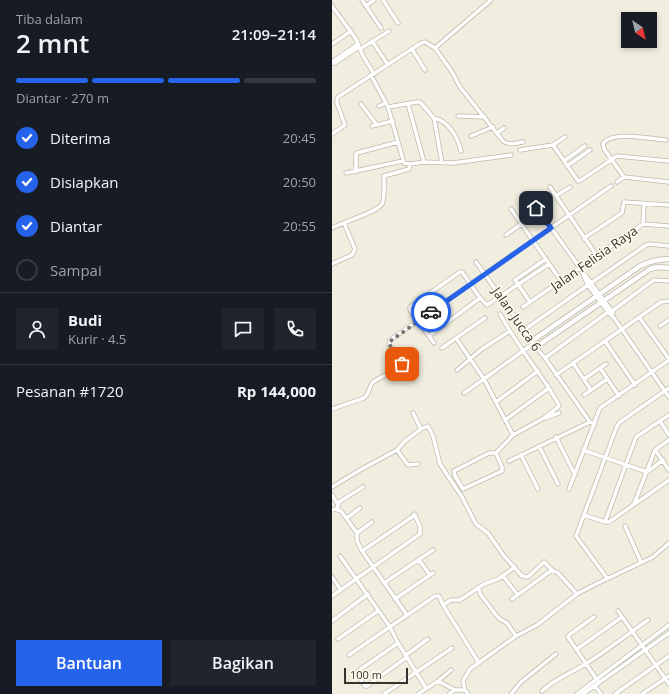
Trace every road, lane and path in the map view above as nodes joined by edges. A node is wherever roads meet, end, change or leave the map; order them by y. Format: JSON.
{"nodes":[{"id":1,"x":362,"y":0,"type":"edge"},
{"id":2,"x":374,"y":0,"type":"edge"},
{"id":3,"x":382,"y":0,"type":"edge"},
{"id":4,"x":491,"y":0,"type":"edge"},
{"id":5,"x":486,"y":2,"type":"edge"},
{"id":6,"x":332,"y":6,"type":"edge"},
{"id":7,"x":366,"y":6,"type":"junction"},
{"id":8,"x":398,"y":23,"type":"dead end"},
{"id":9,"x":380,"y":28,"type":"dead end"},
{"id":10,"x":351,"y":31,"type":"junction"},
{"id":11,"x":389,"y":31,"type":"dead end"},
{"id":12,"x":372,"y":41,"type":"junction"},
{"id":13,"x":332,"y":44,"type":"edge"},
{"id":14,"x":359,"y":47,"type":"junction"},
{"id":15,"x":436,"y":48,"type":"junction"},
{"id":16,"x":412,"y":50,"type":"junction"},
{"id":17,"x":332,"y":63,"type":"edge"},
{"id":18,"x":388,"y":65,"type":"junction"},
{"id":19,"x":425,"y":70,"type":"dead end"},
{"id":20,"x":373,"y":74,"type":"junction"},
{"id":21,"x":338,"y":103,"type":"junction"},
{"id":22,"x":361,"y":104,"type":"dead end"},
{"id":23,"x":408,"y":104,"type":"junction"},
{"id":24,"x":332,"y":105,"type":"edge"},
{"id":25,"x":387,"y":105,"type":"junction"},
{"id":26,"x":378,"y":106,"type":"dead end"},
{"id":27,"x":458,"y":116,"type":"dead end"},
{"id":28,"x":434,"y":118,"type":"junction"},
{"id":29,"x":485,"y":118,"type":"junction"},
{"id":30,"x":392,"y":121,"type":"junction"},
{"id":31,"x":493,"y":127,"type":"junction"},
{"id":32,"x":504,"y":128,"type":"dead end"},
{"id":33,"x":497,"y":133,"type":"junction"},
{"id":34,"x":332,"y":134,"type":"edge"},
{"id":35,"x":471,"y":136,"type":"dead end"},
{"id":36,"x":565,"y":137,"type":"dead end"},
{"id":37,"x":666,"y":140,"type":"dead end"},
{"id":38,"x":398,"y":142,"type":"junction"},
{"id":39,"x":523,"y":142,"type":"dead end"},
{"id":40,"x":553,"y":145,"type":"junction"},
{"id":41,"x":585,"y":146,"type":"dead end"},
{"id":42,"x":520,"y":150,"type":"dead end"},
{"id":43,"x":590,"y":150,"type":"dead end"},
{"id":44,"x":461,"y":151,"type":"dead end"},
{"id":45,"x":511,"y":155,"type":"dead end"},
{"id":46,"x":611,"y":159,"type":"junction"},
{"id":47,"x":403,"y":161,"type":"junction"},
{"id":48,"x":564,"y":161,"type":"junction"},
{"id":49,"x":669,"y":161,"type":"edge"},
{"id":50,"x":424,"y":162,"type":"junction"},
{"id":51,"x":442,"y":163,"type":"junction"},
{"id":52,"x":410,"y":164,"type":"junction"},
{"id":53,"x":567,"y":166,"type":"junction"},
{"id":54,"x":356,"y":172,"type":"junction"},
{"id":55,"x":346,"y":173,"type":"dead end"},
{"id":56,"x":624,"y":177,"type":"junction"},
{"id":57,"x":617,"y":182,"type":"dead end"},
{"id":58,"x":669,"y":182,"type":"edge"},
{"id":59,"x":570,"y":186,"type":"dead end"},
{"id":60,"x":611,"y":186,"type":"dead end"},
{"id":61,"x":550,"y":187,"type":"dead end"},
{"id":62,"x":556,"y":196,"type":"junction"},
{"id":63,"x":529,"y":197,"type":"dead end"},
{"id":64,"x":644,"y":204,"type":"junction"},
{"id":65,"x":669,"y":205,"type":"edge"},
{"id":66,"x":511,"y":210,"type":"dead end"},
{"id":67,"x":569,"y":215,"type":"junction"},
{"id":68,"x":344,"y":223,"type":"junction"},
{"id":69,"x":521,"y":224,"type":"junction"},
{"id":70,"x":643,"y":224,"type":"junction"},
{"id":71,"x":669,"y":226,"type":"edge"},
{"id":72,"x":332,"y":228,"type":"edge"},
{"id":73,"x":551,"y":228,"type":"junction"},
{"id":74,"x":506,"y":235,"type":"dead end"},
{"id":75,"x":584,"y":238,"type":"junction"},
{"id":76,"x":533,"y":241,"type":"junction"},
{"id":77,"x":669,"y":246,"type":"edge"},
{"id":78,"x":597,"y":256,"type":"junction"},
{"id":79,"x":546,"y":259,"type":"junction"},
{"id":80,"x":669,"y":259,"type":"edge"},
{"id":81,"x":476,"y":262,"type":"dead end"},
{"id":82,"x":332,"y":264,"type":"edge"},
{"id":83,"x":549,"y":264,"type":"junction"},
{"id":84,"x":580,"y":268,"type":"junction"},
{"id":85,"x":669,"y":268,"type":"edge"},
{"id":86,"x":485,"y":274,"type":"junction"},
{"id":87,"x":561,"y":281,"type":"junction"},
{"id":88,"x":669,"y":281,"type":"edge"},
{"id":89,"x":470,"y":284,"type":"junction"},
{"id":90,"x":590,"y":284,"type":"junction"},
{"id":91,"x":518,"y":285,"type":"junction"},
{"id":92,"x":597,"y":295,"type":"junction"},
{"id":93,"x":501,"y":296,"type":"junction"},
{"id":94,"x":480,"y":298,"type":"junction"},
{"id":95,"x":669,"y":301,"type":"edge"},
{"id":96,"x":530,"y":302,"type":"junction"},
{"id":97,"x":603,"y":302,"type":"junction"},
{"id":98,"x":523,"y":307,"type":"dead end"},
{"id":99,"x":610,"y":312,"type":"junction"},
{"id":100,"x":500,"y":314,"type":"dead end"},
{"id":101,"x":639,"y":317,"type":"junction"},
{"id":102,"x":485,"y":318,"type":"dead end"},
{"id":103,"x":418,"y":320,"type":"junction"},
{"id":104,"x":668,"y":322,"type":"edge"},
{"id":105,"x":660,"y":326,"type":"dead end"},
{"id":106,"x":622,"y":329,"type":"junction"},
{"id":107,"x":524,"y":330,"type":"junction"},
{"id":108,"x":510,"y":331,"type":"junction"},
{"id":109,"x":429,"y":336,"type":"junction"},
{"id":110,"x":456,"y":338,"type":"junction"},
{"id":111,"x":605,"y":341,"type":"junction"},
{"id":112,"x":434,"y":342,"type":"dead end"},
{"id":113,"x":534,"y":344,"type":"junction"},
{"id":114,"x":442,"y":348,"type":"dead end"},
{"id":115,"x":523,"y":351,"type":"junction"},
{"id":116,"x":470,"y":358,"type":"junction"},
{"id":117,"x":545,"y":358,"type":"junction"},
{"id":118,"x":669,"y":360,"type":"edge"},
{"id":119,"x":573,"y":363,"type":"junction"},
{"id":120,"x":606,"y":364,"type":"dead end"},
{"id":121,"x":600,"y":368,"type":"junction"},
{"id":122,"x":457,"y":370,"type":"dead end"},
{"id":123,"x":538,"y":371,"type":"junction"},
{"id":124,"x":652,"y":373,"type":"junction"},
{"id":125,"x":556,"y":375,"type":"junction"},
{"id":126,"x":484,"y":379,"type":"junction"},
{"id":127,"x":584,"y":379,"type":"junction"},
{"id":128,"x":607,"y":379,"type":"junction"},
{"id":129,"x":635,"y":385,"type":"junction"},
{"id":130,"x":549,"y":388,"type":"junction"},
{"id":131,"x":669,"y":388,"type":"edge"},
{"id":132,"x":591,"y":390,"type":"junction"},
{"id":133,"x":665,"y":391,"type":"junction"},
{"id":134,"x":464,"y":393,"type":"dead end"},
{"id":135,"x":584,"y":395,"type":"dead end"},
{"id":136,"x":619,"y":396,"type":"junction"},
{"id":137,"x":669,"y":397,"type":"edge"},
{"id":138,"x":496,"y":402,"type":"junction"},
{"id":139,"x":332,"y":409,"type":"edge"},
{"id":140,"x":413,"y":413,"type":"dead end"},
{"id":141,"x":559,"y":413,"type":"dead end"},
{"id":142,"x":669,"y":415,"type":"edge"},
{"id":143,"x":544,"y":418,"type":"junction"},
{"id":144,"x":505,"y":420,"type":"junction"},
{"id":145,"x":660,"y":421,"type":"junction"},
{"id":146,"x":590,"y":422,"type":"junction"},
{"id":147,"x":595,"y":424,"type":"junction"},
{"id":148,"x":421,"y":428,"type":"junction"},
{"id":149,"x":513,"y":435,"type":"junction"},
{"id":150,"x":669,"y":435,"type":"edge"},
{"id":151,"x":556,"y":437,"type":"junction"},
{"id":152,"x":669,"y":440,"type":"edge"},
{"id":153,"x":539,"y":446,"type":"junction"},
{"id":154,"x":397,"y":450,"type":"junction"},
{"id":155,"x":583,"y":450,"type":"junction"},
{"id":156,"x":655,"y":450,"type":"junction"},
{"id":157,"x":496,"y":454,"type":"junction"},
{"id":158,"x":521,"y":455,"type":"junction"},
{"id":159,"x":606,"y":457,"type":"junction"},
{"id":160,"x":509,"y":460,"type":"dead end"},
{"id":161,"x":663,"y":460,"type":"junction"},
{"id":162,"x":418,"y":464,"type":"dead end"},
{"id":163,"x":627,"y":465,"type":"junction"},
{"id":164,"x":669,"y":470,"type":"edge"},
{"id":165,"x":647,"y":472,"type":"junction"},
{"id":166,"x":575,"y":475,"type":"junction"},
{"id":167,"x":669,"y":480,"type":"edge"},
{"id":168,"x":558,"y":484,"type":"dead end"},
{"id":169,"x":332,"y":487,"type":"edge"},
{"id":170,"x":363,"y":487,"type":"dead end"},
{"id":171,"x":538,"y":489,"type":"dead end"},
{"id":172,"x":569,"y":489,"type":"dead end"},
{"id":173,"x":332,"y":495,"type":"edge"},
{"id":174,"x":337,"y":503,"type":"junction"},
{"id":175,"x":634,"y":504,"type":"junction"},
{"id":176,"x":360,"y":508,"type":"dead end"},
{"id":177,"x":337,"y":509,"type":"junction"},
{"id":178,"x":332,"y":510,"type":"edge"},
{"id":179,"x":584,"y":515,"type":"junction"},
{"id":180,"x":347,"y":518,"type":"junction"},
{"id":181,"x":372,"y":522,"type":"dead end"},
{"id":182,"x":605,"y":522,"type":"junction"},
{"id":183,"x":625,"y":526,"type":"dead end"},
{"id":184,"x":357,"y":533,"type":"junction"},
{"id":185,"x":669,"y":544,"type":"edge"},
{"id":186,"x":433,"y":550,"type":"dead end"},
{"id":187,"x":362,"y":551,"type":"junction"},
{"id":188,"x":340,"y":556,"type":"dead end"},
{"id":189,"x":419,"y":560,"type":"junction"},
{"id":190,"x":641,"y":562,"type":"junction"},
{"id":191,"x":373,"y":567,"type":"junction"},
{"id":192,"x":515,"y":567,"type":"junction"},
{"id":193,"x":552,"y":570,"type":"junction"},
{"id":194,"x":503,"y":576,"type":"junction"},
{"id":195,"x":332,"y":577,"type":"edge"},
{"id":196,"x":607,"y":578,"type":"junction"},
{"id":197,"x":357,"y":579,"type":"junction"},
{"id":198,"x":384,"y":584,"type":"junction"},
{"id":199,"x":478,"y":588,"type":"junction"},
{"id":200,"x":341,"y":590,"type":"junction"},
{"id":201,"x":368,"y":594,"type":"junction"},
{"id":202,"x":577,"y":594,"type":"junction"},
{"id":203,"x":518,"y":595,"type":"junction"},
{"id":204,"x":332,"y":596,"type":"edge"},
{"id":205,"x":395,"y":599,"type":"junction"},
{"id":206,"x":512,"y":599,"type":"dead end"},
{"id":207,"x":442,"y":605,"type":"junction"},
{"id":208,"x":378,"y":611,"type":"junction"},
{"id":209,"x":618,"y":611,"type":"dead end"},
{"id":210,"x":407,"y":615,"type":"junction"},
{"id":211,"x":594,"y":617,"type":"dead end"},
{"id":212,"x":622,"y":618,"type":"junction"},
{"id":213,"x":648,"y":620,"type":"dead end"},
{"id":214,"x":332,"y":621,"type":"edge"},
{"id":215,"x":669,"y":625,"type":"edge"},
{"id":216,"x":390,"y":627,"type":"junction"},
{"id":217,"x":632,"y":632,"type":"junction"},
{"id":218,"x":669,"y":633,"type":"edge"},
{"id":219,"x":516,"y":636,"type":"junction"},
{"id":220,"x":338,"y":639,"type":"dead end"},
{"id":221,"x":428,"y":639,"type":"dead end"},
{"id":222,"x":398,"y":643,"type":"junction"},
{"id":223,"x":642,"y":645,"type":"junction"},
{"id":224,"x":452,"y":648,"type":"dead end"},
{"id":225,"x":577,"y":649,"type":"junction"},
{"id":226,"x":645,"y":650,"type":"junction"},
{"id":227,"x":556,"y":654,"type":"dead end"},
{"id":228,"x":349,"y":655,"type":"dead end"},
{"id":229,"x":406,"y":656,"type":"junction"},
{"id":230,"x":669,"y":656,"type":"edge"},
{"id":231,"x":479,"y":663,"type":"junction"},
{"id":232,"x":587,"y":664,"type":"junction"},
{"id":233,"x":656,"y":665,"type":"junction"},
{"id":234,"x":451,"y":670,"type":"dead end"},
{"id":235,"x":416,"y":672,"type":"junction"},
{"id":236,"x":669,"y":676,"type":"edge"},
{"id":237,"x":664,"y":678,"type":"junction"},
{"id":238,"x":597,"y":680,"type":"junction"},
{"id":239,"x":438,"y":681,"type":"junction"},
{"id":240,"x":669,"y":684,"type":"edge"},
{"id":241,"x":595,"y":686,"type":"junction"},
{"id":242,"x":426,"y":688,"type":"junction"},
{"id":243,"x":455,"y":690,"type":"junction"},
{"id":244,"x":464,"y":690,"type":"junction"},
{"id":245,"x":542,"y":691,"type":"dead end"},
{"id":246,"x":384,"y":694,"type":"edge"},
{"id":247,"x":418,"y":694,"type":"edge"},
{"id":248,"x":449,"y":694,"type":"edge"},
{"id":249,"x":468,"y":694,"type":"edge"},
{"id":250,"x":511,"y":694,"type":"edge"},
{"id":251,"x":576,"y":694,"type":"edge"},
{"id":252,"x":583,"y":694,"type":"edge"},
{"id":253,"x":601,"y":694,"type":"edge"},
{"id":254,"x":615,"y":694,"type":"edge"},
{"id":255,"x":642,"y":694,"type":"edge"}],
"edges":[{"from":1,"to":7,"type":"street"},
{"from":2,"to":7,"type":"street"},
{"from":3,"to":8,"type":"street"},
{"from":4,"to":5,"type":"street"},
{"from":5,"to":15,"type":"street"},
{"from":6,"to":10,"type":"street"},
{"from":7,"to":9,"type":"street"},
{"from":10,"to":13,"type":"street"},
{"from":10,"to":14,"type":"street"},
{"from":11,"to":12,"type":"street"},
{"from":12,"to":14,"type":"street"},
{"from":12,"to":18,"type":"street"},
{"from":14,"to":17,"type":"street"},
{"from":14,"to":20,"type":"street"},
{"from":15,"to":16,"type":"street"},
{"from":15,"to":29,"type":"street"},
{"from":16,"to":18,"type":"street"},
{"from":16,"to":19,"type":"street"},
{"from":18,"to":20,"type":"street"},
{"from":20,"to":21,"type":"street"},
{"from":20,"to":25,"type":"street"},
{"from":21,"to":24,"type":"street"},
{"from":21,"to":34,"type":"street"},
{"from":22,"to":30,"type":"street"},
{"from":23,"to":25,"type":"street"},
{"from":23,"to":28,"type":"street"},
{"from":23,"to":50,"type":"street"},
{"from":25,"to":26,"type":"street"},
{"from":25,"to":30,"type":"street"},
{"from":27,"to":29,"type":"street"},
{"from":28,"to":44,"type":"street"},
{"from":28,"to":51,"type":"street"},
{"from":29,"to":31,"type":"street"},
{"from":30,"to":38,"type":"street"},
{"from":31,"to":33,"type":"street"},
{"from":31,"to":35,"type":"street"},
{"from":32,"to":33,"type":"street"},
{"from":33,"to":39,"type":"street"},
{"from":36,"to":40,"type":"street"},
{"from":37,"to":46,"type":"street"},
{"from":38,"to":47,"type":"street"},
{"from":38,"to":54,"type":"street"},
{"from":40,"to":42,"type":"street"},
{"from":40,"to":48,"type":"street"},
{"from":41,"to":48,"type":"street"},
{"from":43,"to":53,"type":"street"},
{"from":45,"to":51,"type":"street"},
{"from":46,"to":49,"type":"street"},
{"from":46,"to":53,"type":"street"},
{"from":46,"to":56,"type":"street"},
{"from":47,"to":52,"type":"street"},
{"from":47,"to":54,"type":"street"},
{"from":48,"to":53,"type":"street"},
{"from":50,"to":51,"type":"street"},
{"from":50,"to":52,"type":"street"},
{"from":52,"to":68,"type":"street"},
{"from":54,"to":55,"type":"street"},
{"from":56,"to":57,"type":"street"},
{"from":56,"to":58,"type":"street"},
{"from":59,"to":62,"type":"street"},
{"from":60,"to":67,"type":"street"},
{"from":61,"to":62,"type":"street"},
{"from":62,"to":67,"type":"street"},
{"from":63,"to":73,"type":"street"},
{"from":64,"to":65,"type":"street"},
{"from":64,"to":70,"type":"street"},
{"from":64,"to":75,"type":"street"},
{"from":66,"to":69,"type":"street"},
{"from":67,"to":73,"type":"street"},
{"from":67,"to":75,"type":"street"},
{"from":68,"to":72,"type":"street"},
{"from":68,"to":82,"type":"street"},
{"from":69,"to":74,"type":"street"},
{"from":69,"to":76,"type":"street"},
{"from":70,"to":71,"type":"street","name":"Jalan Felisia Raya"},
{"from":70,"to":78,"type":"street","name":"Jalan Felisia Raya"},
{"from":73,"to":76,"type":"street"},
{"from":73,"to":84,"type":"street"},
{"from":75,"to":78,"type":"street"},
{"from":76,"to":79,"type":"street"},
{"from":76,"to":86,"type":"street"},
{"from":77,"to":90,"type":"street"},
{"from":78,"to":84,"type":"street","name":"Jalan Felisia Raya"},
{"from":79,"to":83,"type":"street"},
{"from":79,"to":91,"type":"street"},
{"from":80,"to":92,"type":"street"},
{"from":81,"to":86,"type":"street","name":"Jalan Jucca 6"},
{"from":83,"to":87,"type":"street"},
{"from":83,"to":91,"type":"street"},
{"from":84,"to":87,"type":"street","name":"Jalan Felisia Raya"},
{"from":84,"to":90,"type":"street"},
{"from":85,"to":97,"type":"street"},
{"from":86,"to":89,"type":"street"},
{"from":86,"to":93,"type":"street","name":"Jalan Jucca 6"},
{"from":87,"to":96,"type":"street","name":"Jalan Felisia Raya"},
{"from":88,"to":99,"type":"street"},
{"from":89,"to":94,"type":"street"},
{"from":89,"to":103,"type":"street"},
{"from":89,"to":103,"type":"street"},
{"from":90,"to":92,"type":"street"},
{"from":90,"to":107,"type":"street"},
{"from":91,"to":93,"type":"street"},
{"from":91,"to":96,"type":"street"},
{"from":92,"to":97,"type":"street"},
{"from":92,"to":113,"type":"street"},
{"from":93,"to":94,"type":"street"},
{"from":93,"to":107,"type":"street","name":"Jalan Jucca 6"},
{"from":94,"to":109,"type":"street"},
{"from":95,"to":101,"type":"street"},
{"from":96,"to":98,"type":"street","name":"Jalan Felisia Raya"},
{"from":97,"to":99,"type":"street"},
{"from":97,"to":113,"type":"street"},
{"from":99,"to":106,"type":"street"},
{"from":99,"to":117,"type":"street"},
{"from":100,"to":108,"type":"street"},
{"from":101,"to":106,"type":"street"},
{"from":101,"to":118,"type":"street"},
{"from":102,"to":110,"type":"street"},
{"from":103,"to":109,"type":"street"},
{"from":103,"to":139,"type":"street"},
{"from":104,"to":105,"type":"street"},
{"from":106,"to":111,"type":"street"},
{"from":106,"to":124,"type":"street"},
{"from":107,"to":113,"type":"street","name":"Jalan Jucca 6"},
{"from":108,"to":115,"type":"street"},
{"from":108,"to":116,"type":"street"},
{"from":109,"to":112,"type":"street"},
{"from":110,"to":114,"type":"street"},
{"from":110,"to":116,"type":"street"},
{"from":111,"to":119,"type":"street"},
{"from":111,"to":129,"type":"street"},
{"from":113,"to":115,"type":"street"},
{"from":113,"to":117,"type":"street","name":"Jalan Jucca 6"},
{"from":115,"to":123,"type":"street"},
{"from":115,"to":126,"type":"street"},
{"from":116,"to":122,"type":"street"},
{"from":116,"to":126,"type":"street"},
{"from":117,"to":125,"type":"street","name":"Jalan Jucca 6"},
{"from":118,"to":124,"type":"street"},
{"from":119,"to":125,"type":"street"},
{"from":119,"to":127,"type":"street"},
{"from":120,"to":121,"type":"street"},
{"from":121,"to":127,"type":"street"},
{"from":121,"to":128,"type":"street"},
{"from":123,"to":130,"type":"street"},
{"from":123,"to":138,"type":"street"},
{"from":124,"to":129,"type":"street"},
{"from":124,"to":133,"type":"street"},
{"from":125,"to":146,"type":"street","name":"Jalan Jucca 6"},
{"from":126,"to":134,"type":"street"},
{"from":126,"to":138,"type":"street"},
{"from":127,"to":132,"type":"street"},
{"from":128,"to":132,"type":"street"},
{"from":128,"to":136,"type":"street"},
{"from":129,"to":136,"type":"street"},
{"from":130,"to":143,"type":"street"},
{"from":130,"to":144,"type":"street"},
{"from":131,"to":133,"type":"street"},
{"from":132,"to":135,"type":"street"},
{"from":133,"to":137,"type":"street"},
{"from":133,"to":159,"type":"street"},
{"from":136,"to":147,"type":"street"},
{"from":138,"to":144,"type":"street"},
{"from":140,"to":148,"type":"street"},
{"from":141,"to":143,"type":"street"},
{"from":142,"to":145,"type":"street"},
{"from":143,"to":149,"type":"street"},
{"from":144,"to":149,"type":"street"},
{"from":145,"to":150,"type":"street"},
{"from":145,"to":163,"type":"street"},
{"from":146,"to":147,"type":"street"},
{"from":146,"to":151,"type":"street"},
{"from":147,"to":155,"type":"street"},
{"from":148,"to":154,"type":"street"},
{"from":148,"to":192,"type":"street"},
{"from":149,"to":157,"type":"street"},
{"from":151,"to":153,"type":"street"},
{"from":151,"to":166,"type":"street"},
{"from":152,"to":156,"type":"street"},
{"from":153,"to":158,"type":"street"},
{"from":153,"to":168,"type":"street"},
{"from":154,"to":162,"type":"street"},
{"from":154,"to":169,"type":"street"},
{"from":155,"to":159,"type":"street"},
{"from":155,"to":166,"type":"street"},
{"from":156,"to":161,"type":"street"},
{"from":156,"to":165,"type":"street"},
{"from":157,"to":157,"type":"street"},
{"from":158,"to":160,"type":"street"},
{"from":158,"to":171,"type":"street"},
{"from":159,"to":163,"type":"street"},
{"from":159,"to":179,"type":"street"},
{"from":161,"to":164,"type":"street"},
{"from":161,"to":165,"type":"street"},
{"from":163,"to":165,"type":"street"},
{"from":163,"to":182,"type":"street"},
{"from":165,"to":175,"type":"street"},
{"from":166,"to":172,"type":"street"},
{"from":167,"to":175,"type":"street"},
{"from":170,"to":174,"type":"street"},
{"from":173,"to":174,"type":"street"},
{"from":174,"to":177,"type":"street"},
{"from":175,"to":182,"type":"street"},
{"from":176,"to":180,"type":"street"},
{"from":177,"to":178,"type":"street"},
{"from":177,"to":180,"type":"street"},
{"from":179,"to":182,"type":"street"},
{"from":179,"to":196,"type":"street"},
{"from":180,"to":184,"type":"street"},
{"from":181,"to":184,"type":"street"},
{"from":183,"to":190,"type":"street"},
{"from":184,"to":187,"type":"street"},
{"from":185,"to":190,"type":"street"},
{"from":186,"to":189,"type":"street"},
{"from":187,"to":191,"type":"street"},
{"from":187,"to":191,"type":"street"},
{"from":188,"to":197,"type":"street"},
{"from":189,"to":198,"type":"street"},
{"from":189,"to":205,"type":"street"},
{"from":190,"to":196,"type":"street"},
{"from":191,"to":197,"type":"street"},
{"from":191,"to":198,"type":"street"},
{"from":192,"to":193,"type":"street"},
{"from":192,"to":194,"type":"street"},
{"from":193,"to":202,"type":"street"},
{"from":193,"to":203,"type":"street"},
{"from":194,"to":199,"type":"street"},
{"from":194,"to":203,"type":"street"},
{"from":195,"to":200,"type":"street"},
{"from":196,"to":202,"type":"street"},
{"from":197,"to":200,"type":"street"},
{"from":197,"to":201,"type":"street"},
{"from":198,"to":205,"type":"street"},
{"from":199,"to":207,"type":"street"},
{"from":199,"to":219,"type":"street"},
{"from":200,"to":204,"type":"street"},
{"from":201,"to":208,"type":"street"},
{"from":201,"to":214,"type":"street"},
{"from":202,"to":219,"type":"street"},
{"from":203,"to":206,"type":"street"},
{"from":205,"to":210,"type":"street"},
{"from":207,"to":210,"type":"street"},
{"from":207,"to":231,"type":"street"},
{"from":208,"to":216,"type":"street"},
{"from":208,"to":220,"type":"street"},
{"from":209,"to":212,"type":"street"},
{"from":210,"to":216,"type":"street"},
{"from":211,"to":225,"type":"street"},
{"from":212,"to":217,"type":"street"},
{"from":212,"to":225,"type":"street"},
{"from":213,"to":217,"type":"street"},
{"from":215,"to":223,"type":"street"},
{"from":216,"to":222,"type":"street"},
{"from":216,"to":228,"type":"street"},
{"from":217,"to":223,"type":"street"},
{"from":217,"to":232,"type":"street"},
{"from":218,"to":226,"type":"street"},
{"from":219,"to":231,"type":"street"},
{"from":221,"to":229,"type":"street"},
{"from":222,"to":229,"type":"street"},
{"from":222,"to":229,"type":"street"},
{"from":223,"to":226,"type":"street"},
{"from":223,"to":238,"type":"street"},
{"from":224,"to":235,"type":"street"},
{"from":225,"to":232,"type":"street"},
{"from":226,"to":233,"type":"street"},
{"from":226,"to":241,"type":"street"},
{"from":227,"to":250,"type":"street"},
{"from":229,"to":235,"type":"street"},
{"from":230,"to":233,"type":"street"},
{"from":231,"to":244,"type":"street"},
{"from":232,"to":238,"type":"street"},
{"from":232,"to":245,"type":"street"},
{"from":233,"to":237,"type":"street"},
{"from":233,"to":254,"type":"street"},
{"from":234,"to":239,"type":"street"},
{"from":235,"to":242,"type":"street"},
{"from":235,"to":246,"type":"street"},
{"from":236,"to":237,"type":"street"},
{"from":237,"to":240,"type":"street"},
{"from":237,"to":255,"type":"street"},
{"from":238,"to":251,"type":"street"},
{"from":239,"to":242,"type":"street"},
{"from":239,"to":243,"type":"street"},
{"from":241,"to":252,"type":"street"},
{"from":241,"to":253,"type":"street"},
{"from":242,"to":247,"type":"street"},
{"from":243,"to":244,"type":"street"},
{"from":243,"to":248,"type":"street"},
{"from":244,"to":249,"type":"street"}]}
